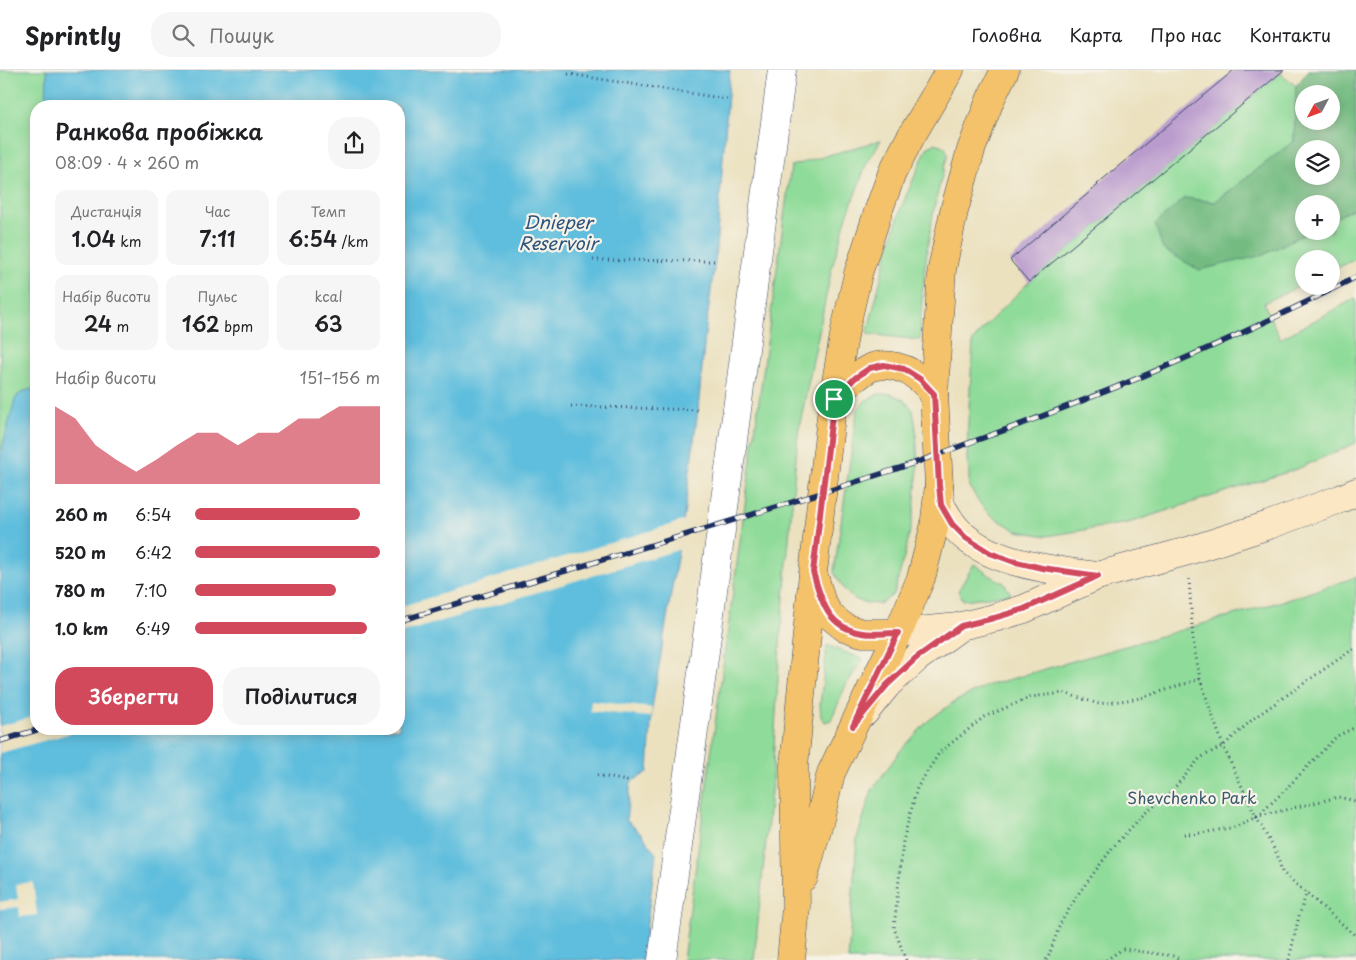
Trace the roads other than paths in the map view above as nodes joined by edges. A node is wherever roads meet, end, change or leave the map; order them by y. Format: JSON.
{"nodes":[{"id":1,"x":782,"y":70,"type":"edge"},
{"id":2,"x":950,"y":70,"type":"edge"},
{"id":3,"x":1005,"y":70,"type":"edge"},
{"id":4,"x":934,"y":394,"type":"junction"},
{"id":5,"x":834,"y":399,"type":"junction"},
{"id":6,"x":939,"y":485,"type":"junction"},
{"id":7,"x":1356,"y":492,"type":"edge"},
{"id":8,"x":813,"y":572,"type":"junction"},
{"id":9,"x":1098,"y":576,"type":"junction"},
{"id":10,"x":961,"y":626,"type":"junction"},
{"id":11,"x":898,"y":633,"type":"junction"},
{"id":12,"x":853,"y":726,"type":"junction"},
{"id":13,"x":796,"y":907,"type":"junction"},
{"id":14,"x":662,"y":960,"type":"edge"},
{"id":15,"x":791,"y":960,"type":"edge"}],
"edges":[{"from":1,"to":14,"type":"street"},
{"from":2,"to":5,"type":"main road"},
{"from":3,"to":4,"type":"main road"},
{"from":4,"to":5,"type":"main road"},
{"from":4,"to":6,"type":"main road"},
{"from":5,"to":8,"type":"main road"},
{"from":6,"to":9,"type":"main road"},
{"from":6,"to":11,"type":"main road"},
{"from":7,"to":9,"type":"main road"},
{"from":8,"to":11,"type":"main road"},
{"from":8,"to":13,"type":"main road"},
{"from":9,"to":10,"type":"main road"},
{"from":10,"to":11,"type":"main road"},
{"from":10,"to":12,"type":"main road"},
{"from":11,"to":12,"type":"main road"},
{"from":12,"to":13,"type":"main road"},
{"from":13,"to":15,"type":"main road"}]}
